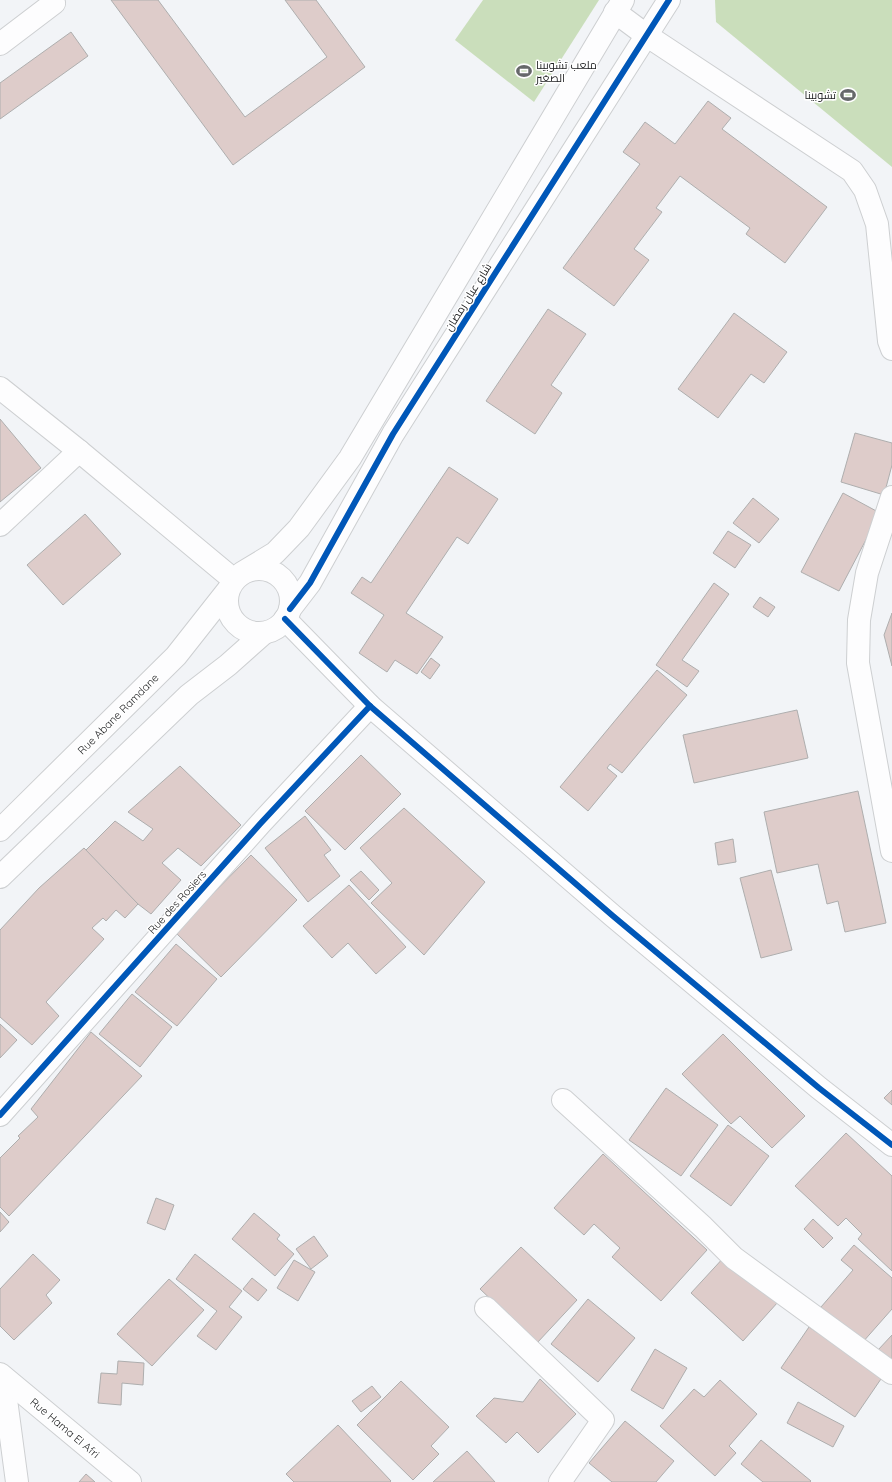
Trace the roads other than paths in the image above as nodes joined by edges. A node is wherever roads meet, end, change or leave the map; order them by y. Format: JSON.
{"nodes":[{"id":1,"x":52,"y":0,"type":"edge"},
{"id":2,"x":669,"y":0,"type":"edge"},
{"id":3,"x":619,"y":6,"type":"edge"},
{"id":4,"x":646,"y":35,"type":"junction"},
{"id":5,"x":0,"y":44,"type":"edge"},
{"id":6,"x":892,"y":348,"type":"edge"},
{"id":7,"x":0,"y":388,"type":"edge"},
{"id":8,"x":79,"y":451,"type":"junction"},
{"id":9,"x":892,"y":497,"type":"edge"},
{"id":10,"x":0,"y":525,"type":"edge"},
{"id":11,"x":235,"y":581,"type":"junction"},
{"id":12,"x":288,"y":614,"type":"junction"},
{"id":13,"x":264,"y":633,"type":"junction"},
{"id":14,"x":370,"y":706,"type":"junction"},
{"id":15,"x":0,"y":830,"type":"edge"},
{"id":16,"x":892,"y":851,"type":"edge"},
{"id":17,"x":0,"y":877,"type":"edge"},
{"id":18,"x":563,"y":1100,"type":"dead end"},
{"id":19,"x":0,"y":1115,"type":"edge"},
{"id":20,"x":892,"y":1145,"type":"edge"},
{"id":21,"x":486,"y":1308,"type":"dead end"},
{"id":22,"x":892,"y":1373,"type":"edge"},
{"id":23,"x":2,"y":1376,"type":"edge"},
{"id":24,"x":17,"y":1482,"type":"edge"},
{"id":25,"x":130,"y":1482,"type":"edge"},
{"id":26,"x":560,"y":1482,"type":"edge"}],
"edges":[{"from":1,"to":5,"type":"street"},
{"from":2,"to":4,"type":"street","name":"شارع عبان رمضان"},
{"from":3,"to":4,"type":"street"},
{"from":3,"to":11,"type":"street","name":"شارع عبان رمضان"},
{"from":4,"to":6,"type":"street"},
{"from":4,"to":12,"type":"street","name":"شارع عبان رمضان"},
{"from":7,"to":8,"type":"street"},
{"from":8,"to":10,"type":"street"},
{"from":8,"to":11,"type":"street"},
{"from":9,"to":16,"type":"street"},
{"from":11,"to":12,"type":"street"},
{"from":11,"to":13,"type":"street"},
{"from":11,"to":15,"type":"street","name":"Rue Abane Ramdane"},
{"from":12,"to":13,"type":"street"},
{"from":12,"to":14,"type":"street"},
{"from":13,"to":17,"type":"street"},
{"from":14,"to":19,"type":"street","name":"Rue des Rosiers"},
{"from":14,"to":20,"type":"street"},
{"from":18,"to":22,"type":"street"},
{"from":21,"to":26,"type":"street"},
{"from":23,"to":24,"type":"street"},
{"from":23,"to":25,"type":"street","name":"Rue Hama El Afri"}]}
